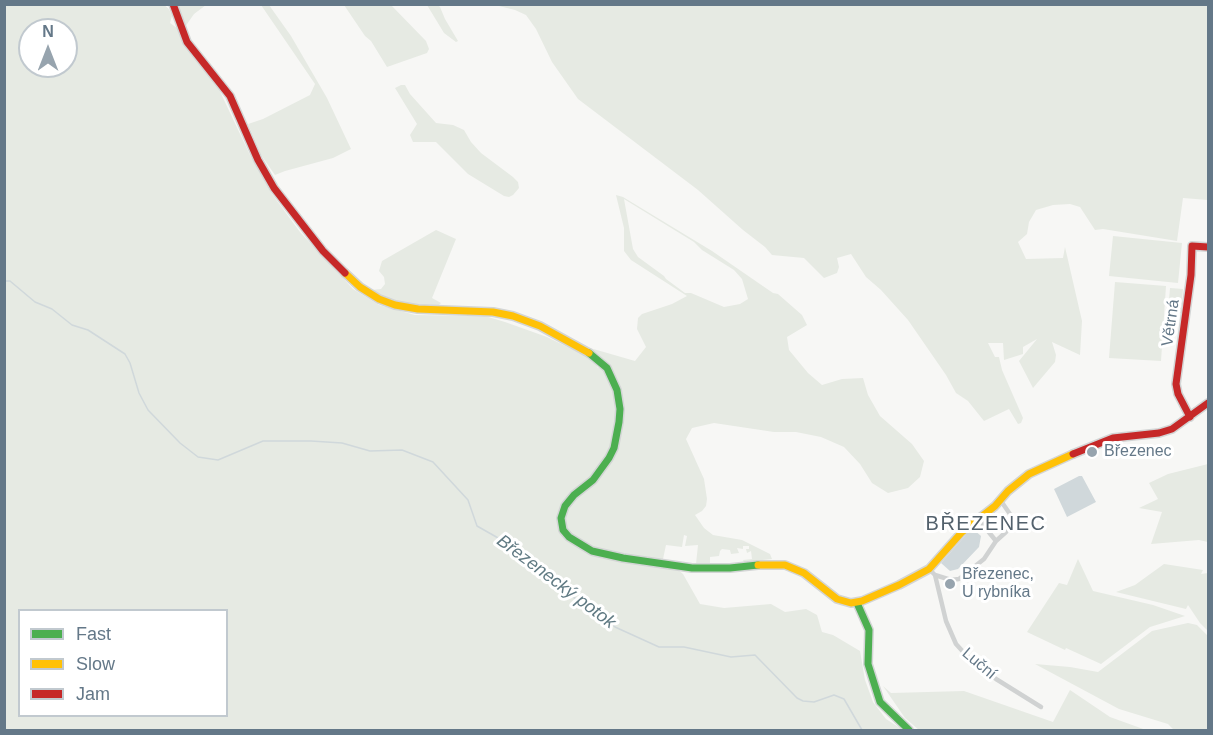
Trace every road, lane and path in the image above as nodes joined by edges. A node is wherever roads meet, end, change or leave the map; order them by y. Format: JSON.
{"nodes":[{"id":1,"x":173,"y":4,"type":"edge"},
{"id":2,"x":1209,"y":247,"type":"edge"},
{"id":3,"x":1209,"y":403,"type":"edge"},
{"id":4,"x":1190,"y":417,"type":"junction"},
{"id":5,"x":1001,"y":501,"type":"junction"},
{"id":6,"x":978,"y":520,"type":"junction"},
{"id":7,"x":996,"y":541,"type":"junction"},
{"id":8,"x":928,"y":569,"type":"junction"},
{"id":9,"x":935,"y":574,"type":"junction"},
{"id":10,"x":856,"y":603,"type":"junction"},
{"id":11,"x":1041,"y":707,"type":"dead end"},
{"id":12,"x":909,"y":730,"type":"edge"}],
"edges":[{"from":1,"to":10,"type":"street"},
{"from":2,"to":4,"type":"street","name":"Větrná"},
{"from":3,"to":4,"type":"street"},
{"from":4,"to":5,"type":"street"},
{"from":5,"to":6,"type":"street"},
{"from":5,"to":7,"type":"street"},
{"from":6,"to":7,"type":"street"},
{"from":6,"to":8,"type":"street"},
{"from":7,"to":9,"type":"street"},
{"from":8,"to":9,"type":"street"},
{"from":8,"to":10,"type":"street"},
{"from":9,"to":11,"type":"street","name":"Luční"},
{"from":10,"to":12,"type":"street"}]}
